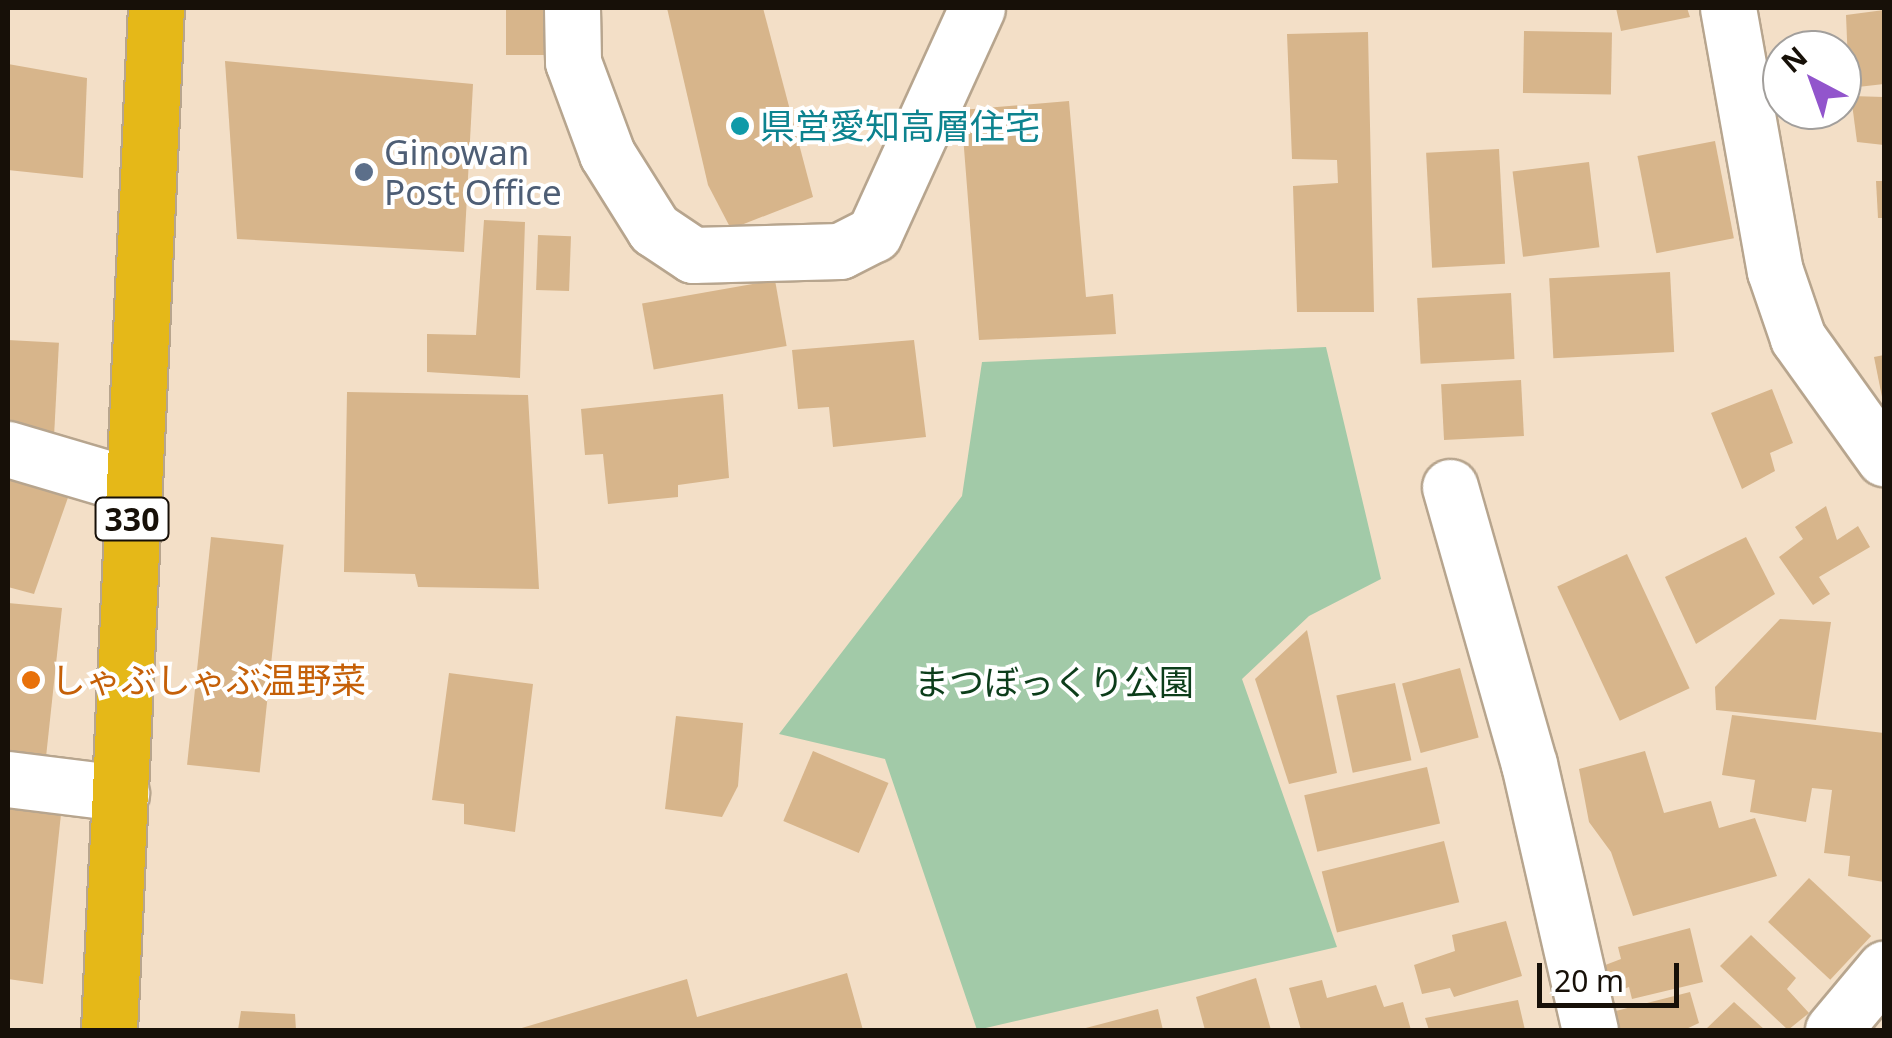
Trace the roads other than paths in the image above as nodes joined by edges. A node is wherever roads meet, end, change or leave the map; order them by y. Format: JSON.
{"nodes":[{"id":1,"x":156,"y":8,"type":"edge"},
{"id":2,"x":572,"y":8,"type":"edge"},
{"id":3,"x":976,"y":8,"type":"edge"},
{"id":4,"x":1728,"y":8,"type":"edge"},
{"id":5,"x":8,"y":449,"type":"edge"},
{"id":6,"x":1884,"y":458,"type":"edge"},
{"id":7,"x":133,"y":486,"type":"junction"},
{"id":8,"x":1450,"y":487,"type":"dead end"},
{"id":9,"x":8,"y":779,"type":"edge"},
{"id":10,"x":121,"y":794,"type":"junction"},
{"id":11,"x":1884,"y":969,"type":"edge"},
{"id":12,"x":109,"y":1030,"type":"edge"},
{"id":13,"x":1590,"y":1030,"type":"edge"},
{"id":14,"x":1833,"y":1030,"type":"edge"}],
"edges":[{"from":1,"to":7,"type":"highway","number":"330"},
{"from":2,"to":3,"type":"street"},
{"from":4,"to":6,"type":"street"},
{"from":5,"to":7,"type":"street"},
{"from":7,"to":10,"type":"highway","number":"330"},
{"from":8,"to":13,"type":"street"},
{"from":9,"to":10,"type":"street"},
{"from":10,"to":12,"type":"highway","number":"330"},
{"from":11,"to":14,"type":"street"}]}
